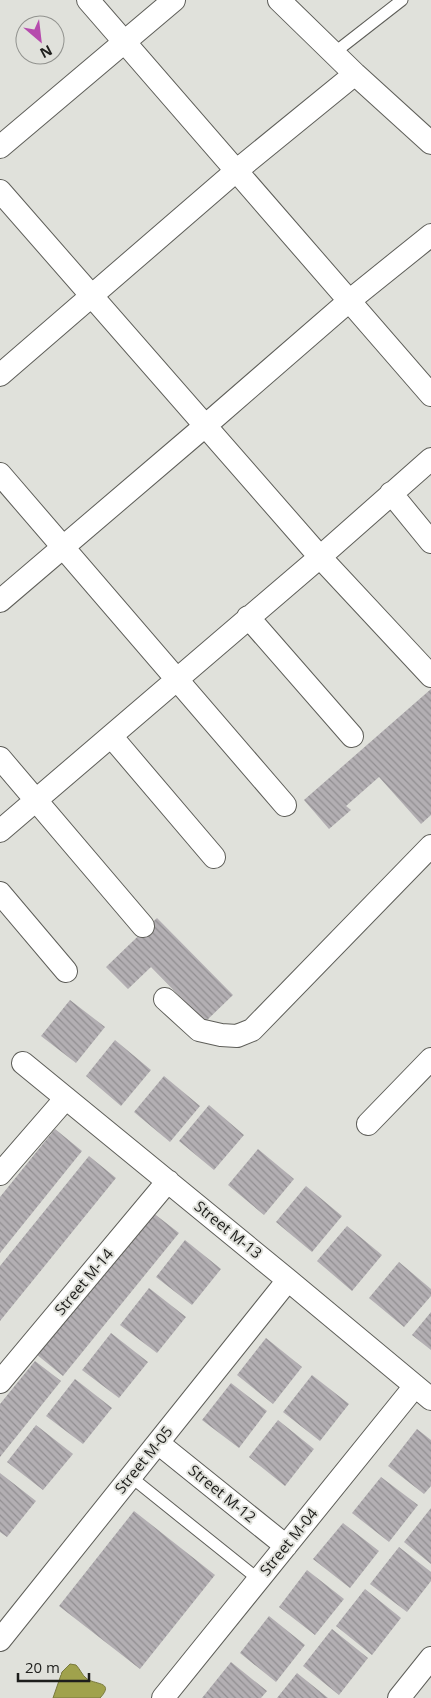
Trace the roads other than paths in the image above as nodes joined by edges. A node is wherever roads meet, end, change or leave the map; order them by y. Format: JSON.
{"nodes":[{"id":1,"x":88,"y":0,"type":"edge"},
{"id":2,"x":174,"y":0,"type":"edge"},
{"id":3,"x":402,"y":0,"type":"edge"},
{"id":4,"x":283,"y":1,"type":"edge"},
{"id":5,"x":124,"y":42,"type":"junction"},
{"id":6,"x":334,"y":53,"type":"junction"},
{"id":7,"x":355,"y":74,"type":"junction"},
{"id":8,"x":431,"y":143,"type":"edge"},
{"id":9,"x":0,"y":148,"type":"edge"},
{"id":10,"x":236,"y":171,"type":"junction"},
{"id":11,"x":0,"y":191,"type":"edge"},
{"id":12,"x":431,"y":235,"type":"edge"},
{"id":13,"x":92,"y":297,"type":"junction"},
{"id":14,"x":349,"y":301,"type":"junction"},
{"id":15,"x":0,"y":375,"type":"edge"},
{"id":16,"x":431,"y":395,"type":"edge"},
{"id":17,"x":205,"y":426,"type":"junction"},
{"id":18,"x":431,"y":459,"type":"edge"},
{"id":19,"x":0,"y":474,"type":"edge"},
{"id":20,"x":392,"y":493,"type":"junction"},
{"id":21,"x":431,"y":542,"type":"edge"},
{"id":22,"x":62,"y":547,"type":"junction"},
{"id":23,"x":320,"y":557,"type":"junction"},
{"id":24,"x":0,"y":600,"type":"edge"},
{"id":25,"x":248,"y":617,"type":"junction"},
{"id":26,"x":431,"y":676,"type":"edge"},
{"id":27,"x":176,"y":679,"type":"junction"},
{"id":28,"x":111,"y":736,"type":"junction"},
{"id":29,"x":352,"y":736,"type":"dead end"},
{"id":30,"x":0,"y":758,"type":"edge"},
{"id":31,"x":36,"y":800,"type":"junction"},
{"id":32,"x":285,"y":805,"type":"dead end"},
{"id":33,"x":0,"y":831,"type":"edge"},
{"id":34,"x":431,"y":846,"type":"edge"},
{"id":35,"x":214,"y":857,"type":"dead end"},
{"id":36,"x":0,"y":893,"type":"edge"},
{"id":37,"x":143,"y":926,"type":"dead end"},
{"id":38,"x":66,"y":971,"type":"dead end"},
{"id":39,"x":165,"y":999,"type":"dead end"},
{"id":40,"x":23,"y":1063,"type":"dead end"},
{"id":41,"x":427,"y":1071,"type":"edge"},
{"id":42,"x":66,"y":1098,"type":"junction"},
{"id":43,"x":368,"y":1124,"type":"dead end"},
{"id":44,"x":0,"y":1174,"type":"edge"},
{"id":45,"x":168,"y":1181,"type":"junction"},
{"id":46,"x":288,"y":1280,"type":"junction"},
{"id":47,"x":0,"y":1382,"type":"edge"},
{"id":48,"x":423,"y":1392,"type":"edge"},
{"id":49,"x":158,"y":1443,"type":"junction"},
{"id":50,"x":130,"y":1477,"type":"junction"},
{"id":51,"x":286,"y":1546,"type":"junction"},
{"id":52,"x":258,"y":1579,"type":"junction"},
{"id":53,"x":0,"y":1640,"type":"edge"},
{"id":54,"x":431,"y":1658,"type":"edge"},
{"id":55,"x":163,"y":1698,"type":"edge"},
{"id":56,"x":399,"y":1698,"type":"edge"}],
"edges":[{"from":1,"to":5,"type":"street"},
{"from":2,"to":5,"type":"street"},
{"from":3,"to":6,"type":"lane"},
{"from":4,"to":6,"type":"street"},
{"from":5,"to":9,"type":"street"},
{"from":5,"to":10,"type":"street"},
{"from":6,"to":7,"type":"street"},
{"from":7,"to":8,"type":"street"},
{"from":7,"to":10,"type":"street"},
{"from":10,"to":13,"type":"street"},
{"from":10,"to":14,"type":"street"},
{"from":11,"to":13,"type":"street"},
{"from":12,"to":14,"type":"street"},
{"from":13,"to":15,"type":"street"},
{"from":13,"to":17,"type":"street"},
{"from":14,"to":16,"type":"street"},
{"from":14,"to":17,"type":"street"},
{"from":17,"to":22,"type":"street"},
{"from":17,"to":23,"type":"street"},
{"from":18,"to":20,"type":"street"},
{"from":19,"to":22,"type":"street"},
{"from":20,"to":21,"type":"street"},
{"from":20,"to":23,"type":"street"},
{"from":22,"to":24,"type":"street"},
{"from":22,"to":27,"type":"street"},
{"from":23,"to":25,"type":"street"},
{"from":23,"to":26,"type":"street"},
{"from":25,"to":27,"type":"street"},
{"from":25,"to":29,"type":"street"},
{"from":27,"to":28,"type":"street"},
{"from":27,"to":32,"type":"street"},
{"from":28,"to":31,"type":"street"},
{"from":28,"to":35,"type":"street"},
{"from":30,"to":31,"type":"street"},
{"from":31,"to":33,"type":"street"},
{"from":31,"to":37,"type":"street"},
{"from":34,"to":39,"type":"street"},
{"from":36,"to":38,"type":"street"},
{"from":40,"to":42,"type":"street","name":"Street M-13"},
{"from":41,"to":43,"type":"street"},
{"from":42,"to":44,"type":"street"},
{"from":42,"to":45,"type":"street","name":"Street M-13"},
{"from":45,"to":46,"type":"street","name":"Street M-13"},
{"from":45,"to":47,"type":"street","name":"Street M-14"},
{"from":46,"to":48,"type":"street","name":"Street M-13"},
{"from":46,"to":49,"type":"street","name":"Street M-05"},
{"from":48,"to":51,"type":"street","name":"Street M-04"},
{"from":49,"to":50,"type":"street","name":"Street M-05"},
{"from":49,"to":51,"type":"street","name":"Street M-12"},
{"from":50,"to":52,"type":"lane"},
{"from":50,"to":53,"type":"street","name":"Street M-05"},
{"from":51,"to":52,"type":"street","name":"Street M-04"},
{"from":52,"to":55,"type":"street","name":"Street M-04"},
{"from":54,"to":56,"type":"street"}]}
